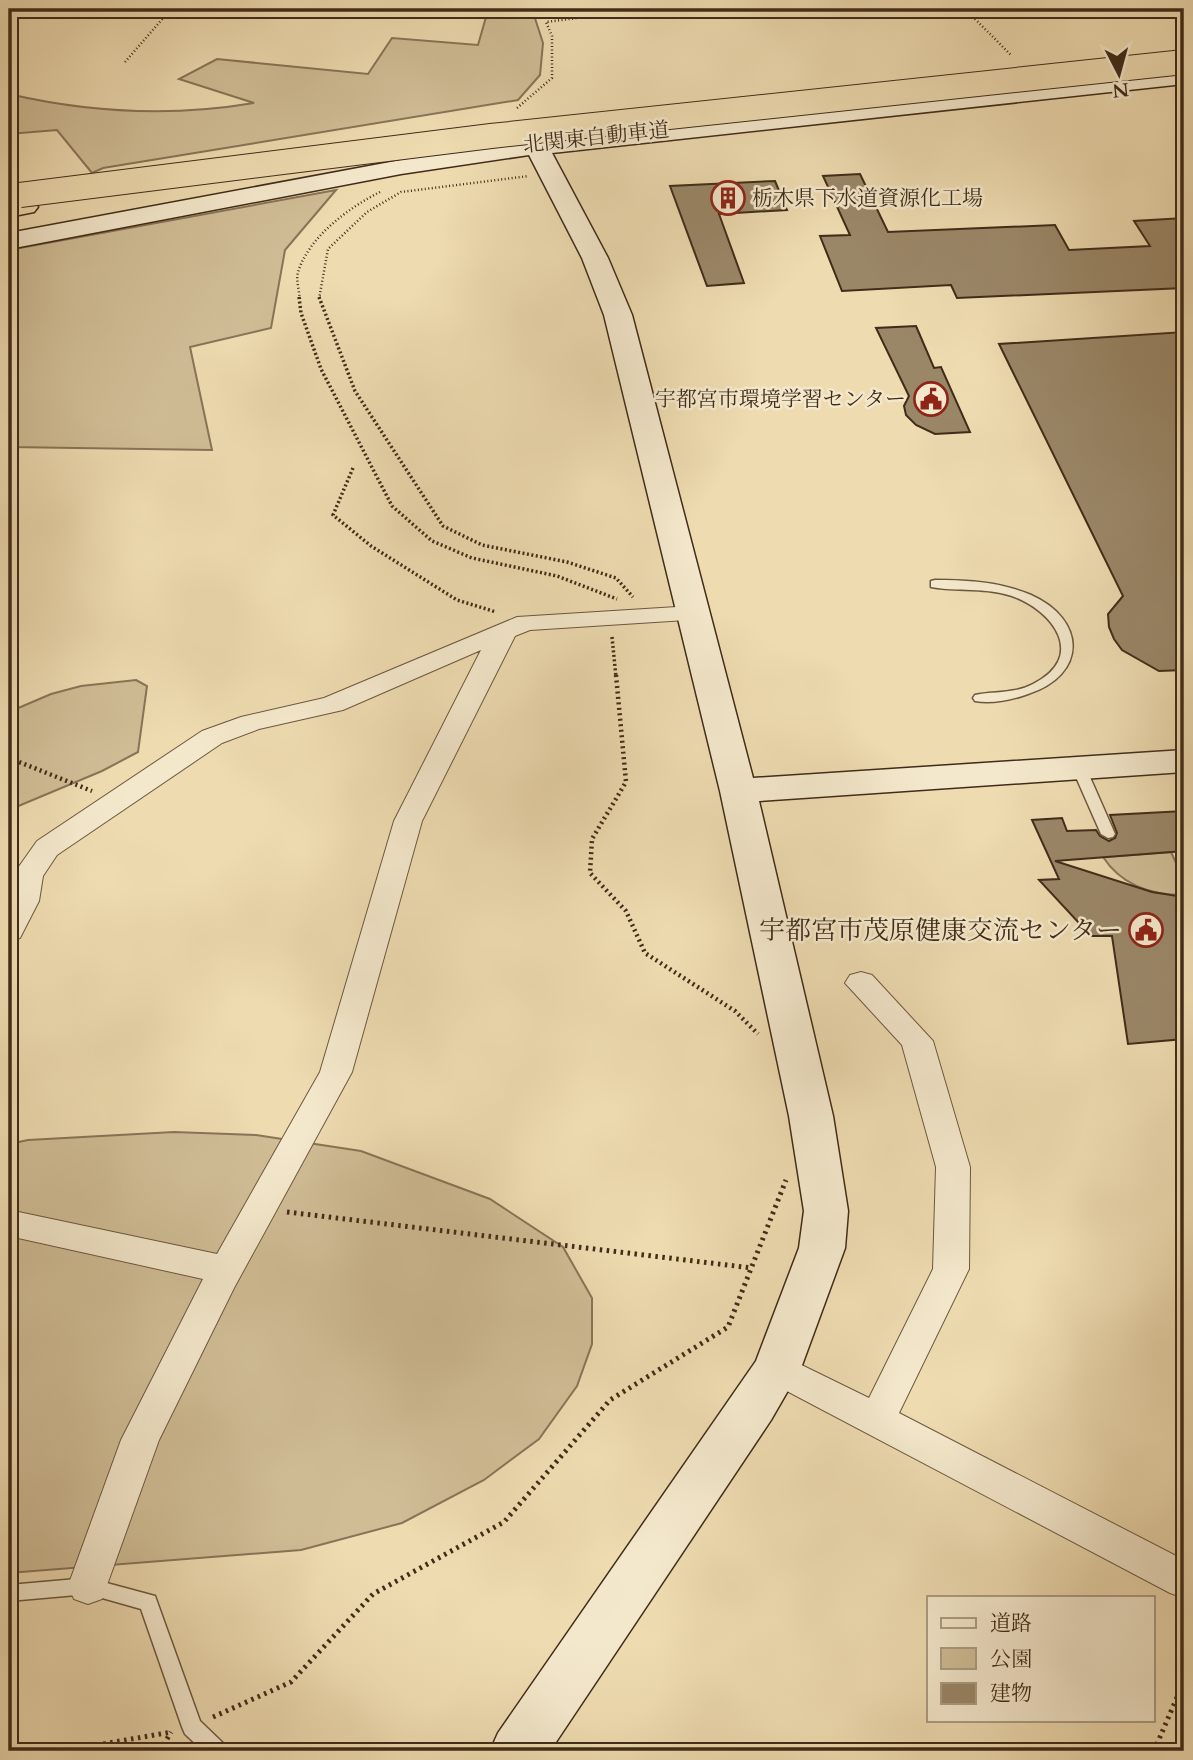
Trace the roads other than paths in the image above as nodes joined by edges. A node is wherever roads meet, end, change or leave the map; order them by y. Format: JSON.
{"nodes":[{"id":1,"x":1184,"y":62,"type":"edge"},
{"id":2,"x":1184,"y":75,"type":"edge"},
{"id":3,"x":544,"y":160,"type":"junction"},
{"id":4,"x":16,"y":202,"type":"edge"},
{"id":5,"x":9,"y":241,"type":"edge"},
{"id":6,"x":935,"y":584,"type":"dead end"},
{"id":7,"x":693,"y":614,"type":"junction"},
{"id":8,"x":515,"y":627,"type":"junction"},
{"id":9,"x":979,"y":698,"type":"dead end"},
{"id":10,"x":1184,"y":761,"type":"edge"},
{"id":11,"x":1079,"y":768,"type":"junction"},
{"id":12,"x":738,"y":791,"type":"junction"},
{"id":13,"x":1108,"y":834,"type":"dead end"},
{"id":14,"x":9,"y":931,"type":"edge"},
{"id":15,"x":861,"y":983,"type":"dead end"},
{"id":16,"x":9,"y":1223,"type":"edge"},
{"id":17,"x":226,"y":1270,"type":"junction"},
{"id":18,"x":777,"y":1368,"type":"junction"},
{"id":19,"x":877,"y":1420,"type":"junction"},
{"id":20,"x":1184,"y":1580,"type":"edge"},
{"id":21,"x":88,"y":1586,"type":"junction"},
{"id":22,"x":9,"y":1593,"type":"edge"},
{"id":23,"x":217,"y":1751,"type":"edge"},
{"id":24,"x":518,"y":1751,"type":"edge"}],
"edges":[{"from":1,"to":4,"type":"highway","name":"北関東自動車道","bridge":true},
{"from":2,"to":3,"type":"street"},
{"from":2,"to":4,"type":"highway","name":"北関東自動車道"},
{"from":3,"to":5,"type":"street"},
{"from":3,"to":7,"type":"street"},
{"from":6,"to":9,"type":"lane"},
{"from":7,"to":8,"type":"street"},
{"from":7,"to":12,"type":"street"},
{"from":8,"to":14,"type":"street"},
{"from":8,"to":17,"type":"street"},
{"from":10,"to":11,"type":"street"},
{"from":11,"to":12,"type":"street"},
{"from":11,"to":13,"type":"lane"},
{"from":12,"to":18,"type":"street"},
{"from":15,"to":19,"type":"street"},
{"from":16,"to":17,"type":"street"},
{"from":17,"to":21,"type":"street"},
{"from":18,"to":19,"type":"street"},
{"from":18,"to":24,"type":"street"},
{"from":19,"to":20,"type":"street"},
{"from":21,"to":22,"type":"lane"},
{"from":21,"to":23,"type":"lane"}]}
